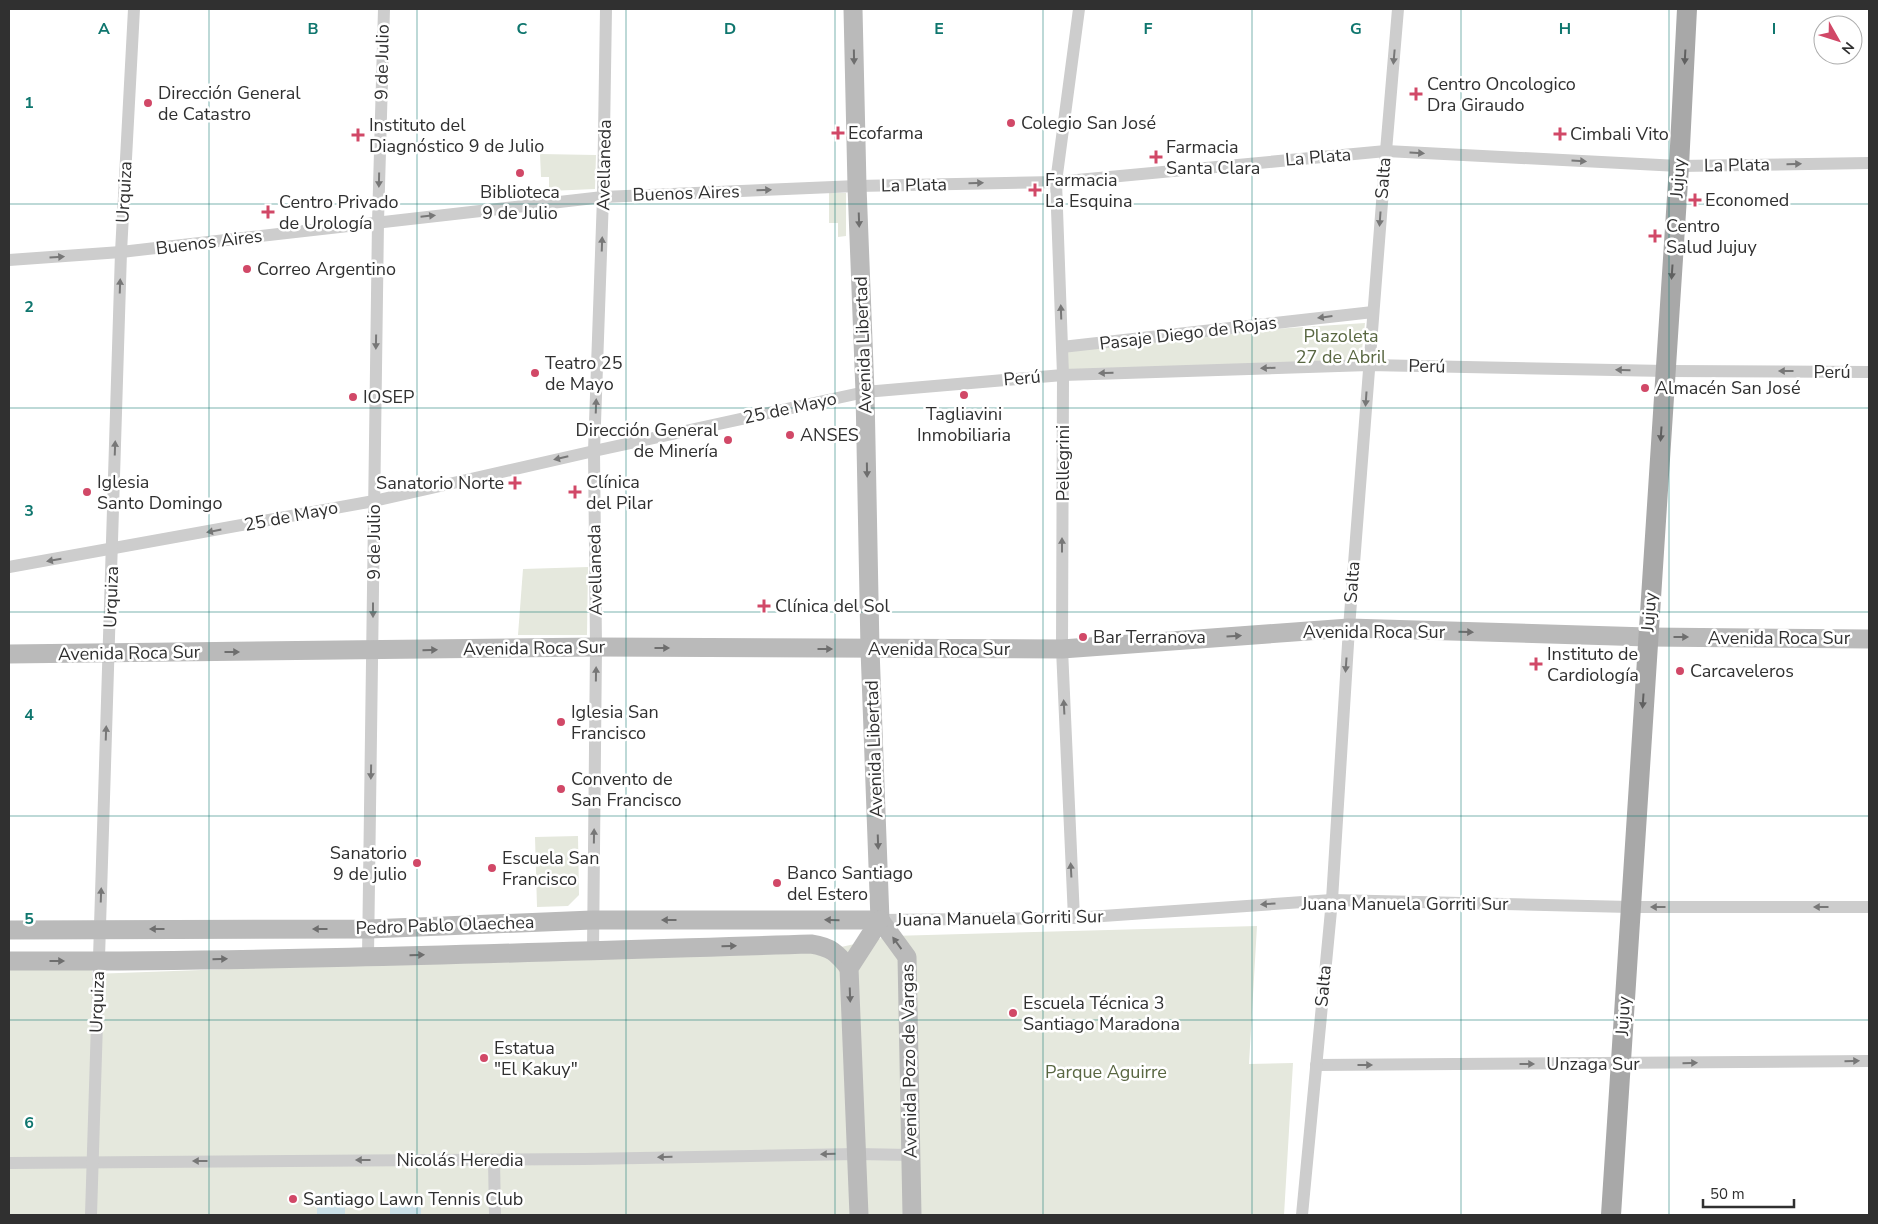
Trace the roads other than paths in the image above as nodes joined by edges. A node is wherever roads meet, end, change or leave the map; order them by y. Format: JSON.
{"nodes":[{"id":1,"x":134,"y":9,"type":"edge"},
{"id":2,"x":384,"y":9,"type":"edge"},
{"id":3,"x":606,"y":9,"type":"edge"},
{"id":4,"x":853,"y":9,"type":"edge"},
{"id":5,"x":1078,"y":9,"type":"edge"},
{"id":6,"x":1398,"y":9,"type":"edge"},
{"id":7,"x":1687,"y":9,"type":"edge"},
{"id":8,"x":1386,"y":151,"type":"junction"},
{"id":9,"x":1869,"y":163,"type":"edge"},
{"id":10,"x":1680,"y":166,"type":"junction"},
{"id":11,"x":1056,"y":182,"type":"junction"},
{"id":12,"x":857,"y":186,"type":"junction"},
{"id":13,"x":603,"y":197,"type":"junction"},
{"id":14,"x":378,"y":222,"type":"junction"},
{"id":15,"x":121,"y":252,"type":"junction"},
{"id":16,"x":9,"y":260,"type":"edge"},
{"id":17,"x":1373,"y":312,"type":"junction"},
{"id":18,"x":1062,"y":347,"type":"junction"},
{"id":19,"x":1369,"y":365,"type":"junction"},
{"id":20,"x":1666,"y":371,"type":"junction"},
{"id":21,"x":1869,"y":372,"type":"edge"},
{"id":22,"x":1063,"y":375,"type":"junction"},
{"id":23,"x":865,"y":392,"type":"junction"},
{"id":24,"x":594,"y":451,"type":"junction"},
{"id":25,"x":374,"y":501,"type":"junction"},
{"id":26,"x":112,"y":550,"type":"junction"},
{"id":27,"x":9,"y":567,"type":"edge"},
{"id":28,"x":1349,"y":628,"type":"junction"},
{"id":29,"x":1648,"y":637,"type":"junction"},
{"id":30,"x":1869,"y":639,"type":"edge"},
{"id":31,"x":596,"y":647,"type":"junction"},
{"id":32,"x":870,"y":649,"type":"junction"},
{"id":33,"x":1062,"y":649,"type":"junction"},
{"id":34,"x":373,"y":651,"type":"junction"},
{"id":35,"x":108,"y":653,"type":"junction"},
{"id":36,"x":9,"y":654,"type":"edge"},
{"id":37,"x":1332,"y":900,"type":"junction"},
{"id":38,"x":1630,"y":907,"type":"junction"},
{"id":39,"x":1869,"y":907,"type":"edge"},
{"id":40,"x":1074,"y":918,"type":"junction"},
{"id":41,"x":592,"y":920,"type":"junction"},
{"id":42,"x":880,"y":920,"type":"junction"},
{"id":43,"x":99,"y":929,"type":"junction"},
{"id":44,"x":368,"y":929,"type":"junction"},
{"id":45,"x":9,"y":930,"type":"edge"},
{"id":46,"x":593,"y":951,"type":"junction"},
{"id":47,"x":368,"y":956,"type":"junction"},
{"id":48,"x":9,"y":962,"type":"edge"},
{"id":49,"x":98,"y":962,"type":"junction"},
{"id":50,"x":849,"y":968,"type":"junction"},
{"id":51,"x":1869,"y":1061,"type":"edge"},
{"id":52,"x":1621,"y":1064,"type":"junction"},
{"id":53,"x":1316,"y":1065,"type":"junction"},
{"id":54,"x":857,"y":1154,"type":"junction"},
{"id":55,"x":911,"y":1155,"type":"junction"},
{"id":56,"x":494,"y":1160,"type":"junction"},
{"id":57,"x":92,"y":1161,"type":"junction"},
{"id":58,"x":9,"y":1163,"type":"edge"},
{"id":59,"x":91,"y":1215,"type":"edge"},
{"id":60,"x":495,"y":1215,"type":"edge"},
{"id":61,"x":859,"y":1215,"type":"edge"},
{"id":62,"x":912,"y":1215,"type":"edge"},
{"id":63,"x":1302,"y":1215,"type":"edge"},
{"id":64,"x":1611,"y":1215,"type":"edge"}],
"edges":[{"from":1,"to":15,"type":"street","name":"Urquiza"},
{"from":2,"to":14,"type":"street","name":"9 de Julio","one_way":true},
{"from":3,"to":13,"type":"street","name":"Avellaneda"},
{"from":4,"to":12,"type":"street","name":"Avenida Libertad","one_way":true},
{"from":5,"to":11,"type":"street","name":"Pellegrini"},
{"from":6,"to":8,"type":"street","name":"Salta","one_way":true},
{"from":7,"to":10,"type":"main road","name":"Jujuy","one_way":true},
{"from":8,"to":10,"type":"street","name":"La Plata","one_way":true},
{"from":8,"to":11,"type":"street","name":"La Plata"},
{"from":8,"to":17,"type":"street","name":"Salta","one_way":true},
{"from":10,"to":9,"type":"street","name":"La Plata","one_way":true},
{"from":10,"to":20,"type":"main road","name":"Jujuy","one_way":true},
{"from":12,"to":11,"type":"street","name":"La Plata","one_way":true},
{"from":18,"to":11,"type":"street","name":"Pellegrini","one_way":true},
{"from":13,"to":12,"type":"street","name":"Buenos Aires","one_way":true},
{"from":12,"to":23,"type":"street","name":"Avenida Libertad","one_way":true},
{"from":14,"to":13,"type":"street","name":"Buenos Aires","one_way":true},
{"from":24,"to":13,"type":"street","name":"Avellaneda","one_way":true},
{"from":14,"to":15,"type":"street","name":"Buenos Aires"},
{"from":14,"to":25,"type":"street","name":"9 de Julio","one_way":true},
{"from":16,"to":15,"type":"street","name":"Buenos Aires","one_way":true},
{"from":26,"to":15,"type":"street","name":"Urquiza","one_way":true},
{"from":17,"to":18,"type":"street","name":"Pasaje Diego de Rojas","one_way":true},
{"from":17,"to":19,"type":"street","name":"Salta"},
{"from":18,"to":22,"type":"street","name":"Pellegrini"},
{"from":20,"to":19,"type":"street","name":"Perú","one_way":true},
{"from":19,"to":22,"type":"street","name":"Perú","one_way":true},
{"from":19,"to":28,"type":"street","name":"Salta","one_way":true},
{"from":21,"to":20,"type":"street","name":"Perú","one_way":true},
{"from":20,"to":29,"type":"main road","name":"Jujuy","one_way":true},
{"from":22,"to":23,"type":"street","name":"Perú"},
{"from":33,"to":22,"type":"street","name":"Pellegrini","one_way":true},
{"from":23,"to":24,"type":"street","name":"25 de Mayo"},
{"from":23,"to":32,"type":"street","name":"Avenida Libertad","one_way":true},
{"from":24,"to":25,"type":"street","name":"25 de Mayo","one_way":true},
{"from":24,"to":31,"type":"street","name":"Avellaneda"},
{"from":25,"to":26,"type":"street","name":"25 de Mayo","one_way":true},
{"from":25,"to":34,"type":"street","name":"9 de Julio","one_way":true},
{"from":26,"to":27,"type":"street","name":"25 de Mayo","one_way":true},
{"from":26,"to":35,"type":"street","name":"Urquiza"},
{"from":28,"to":29,"type":"street","name":"Avenida Roca Sur","one_way":true},
{"from":33,"to":28,"type":"street","name":"Avenida Roca Sur","one_way":true},
{"from":28,"to":37,"type":"street","name":"Salta","one_way":true},
{"from":29,"to":30,"type":"street","name":"Avenida Roca Sur","one_way":true},
{"from":29,"to":38,"type":"main road","name":"Jujuy","one_way":true},
{"from":31,"to":32,"type":"street","name":"Avenida Roca Sur","one_way":true},
{"from":34,"to":31,"type":"street","name":"Avenida Roca Sur","one_way":true},
{"from":41,"to":31,"type":"street","name":"Avellaneda","one_way":true},
{"from":32,"to":33,"type":"street","name":"Avenida Roca Sur"},
{"from":32,"to":42,"type":"street","name":"Avenida Libertad","one_way":true},
{"from":40,"to":33,"type":"street","name":"Pellegrini","one_way":true},
{"from":35,"to":34,"type":"street","name":"Avenida Roca Sur","one_way":true},
{"from":34,"to":44,"type":"street","name":"9 de Julio","one_way":true},
{"from":35,"to":36,"type":"street","name":"Avenida Roca Sur"},
{"from":43,"to":35,"type":"street","name":"Urquiza","one_way":true},
{"from":37,"to":38,"type":"street","name":"Juana Manuela Gorriti Sur"},
{"from":37,"to":40,"type":"street","name":"Juana Manuela Gorriti Sur","one_way":true},
{"from":37,"to":53,"type":"street","name":"Salta"},
{"from":39,"to":38,"type":"street","name":"Juana Manuela Gorriti Sur","one_way":true},
{"from":38,"to":52,"type":"main road","name":"Jujuy"},
{"from":40,"to":42,"type":"street","name":"Juana Manuela Gorriti Sur"},
{"from":42,"to":41,"type":"street","name":"Pedro Pablo Olaechea","one_way":true},
{"from":41,"to":44,"type":"street","name":"Pedro Pablo Olaechea"},
{"from":41,"to":46,"type":"street","name":"Avellaneda"},
{"from":42,"to":50,"type":"street"},
{"from":55,"to":42,"type":"street","name":"Avenida Pozo de Vargas","one_way":true},
{"from":44,"to":43,"type":"street","name":"Pedro Pablo Olaechea","one_way":true},
{"from":43,"to":45,"type":"street","name":"Pedro Pablo Olaechea"},
{"from":43,"to":49,"type":"street","name":"Urquiza"},
{"from":44,"to":47,"type":"street","name":"9 de Julio"},
{"from":47,"to":46,"type":"street","name":"Pedro Pablo Olaechea","one_way":true},
{"from":46,"to":50,"type":"street","name":"Pedro Pablo Olaechea","one_way":true},
{"from":49,"to":47,"type":"street","name":"Pedro Pablo Olaechea","one_way":true},
{"from":48,"to":49,"type":"street","name":"Pedro Pablo Olaechea","one_way":true},
{"from":49,"to":57,"type":"street","name":"Urquiza"},
{"from":50,"to":54,"type":"street","one_way":true},
{"from":52,"to":51,"type":"street","name":"Unzaga Sur","one_way":true},
{"from":53,"to":52,"type":"street","name":"Unzaga Sur","one_way":true},
{"from":52,"to":64,"type":"main road","name":"Jujuy"},
{"from":53,"to":63,"type":"street","name":"Salta"},
{"from":54,"to":55,"type":"street","name":"Nicolás Heredia"},
{"from":54,"to":56,"type":"street","name":"Nicolás Heredia","one_way":true},
{"from":54,"to":61,"type":"street"},
{"from":55,"to":62,"type":"street","name":"Avenida Pozo de Vargas"},
{"from":56,"to":57,"type":"street","name":"Nicolás Heredia","one_way":true},
{"from":56,"to":60,"type":"street"},
{"from":57,"to":58,"type":"street","name":"Nicolás Heredia"},
{"from":57,"to":59,"type":"street","name":"Urquiza"}]}
